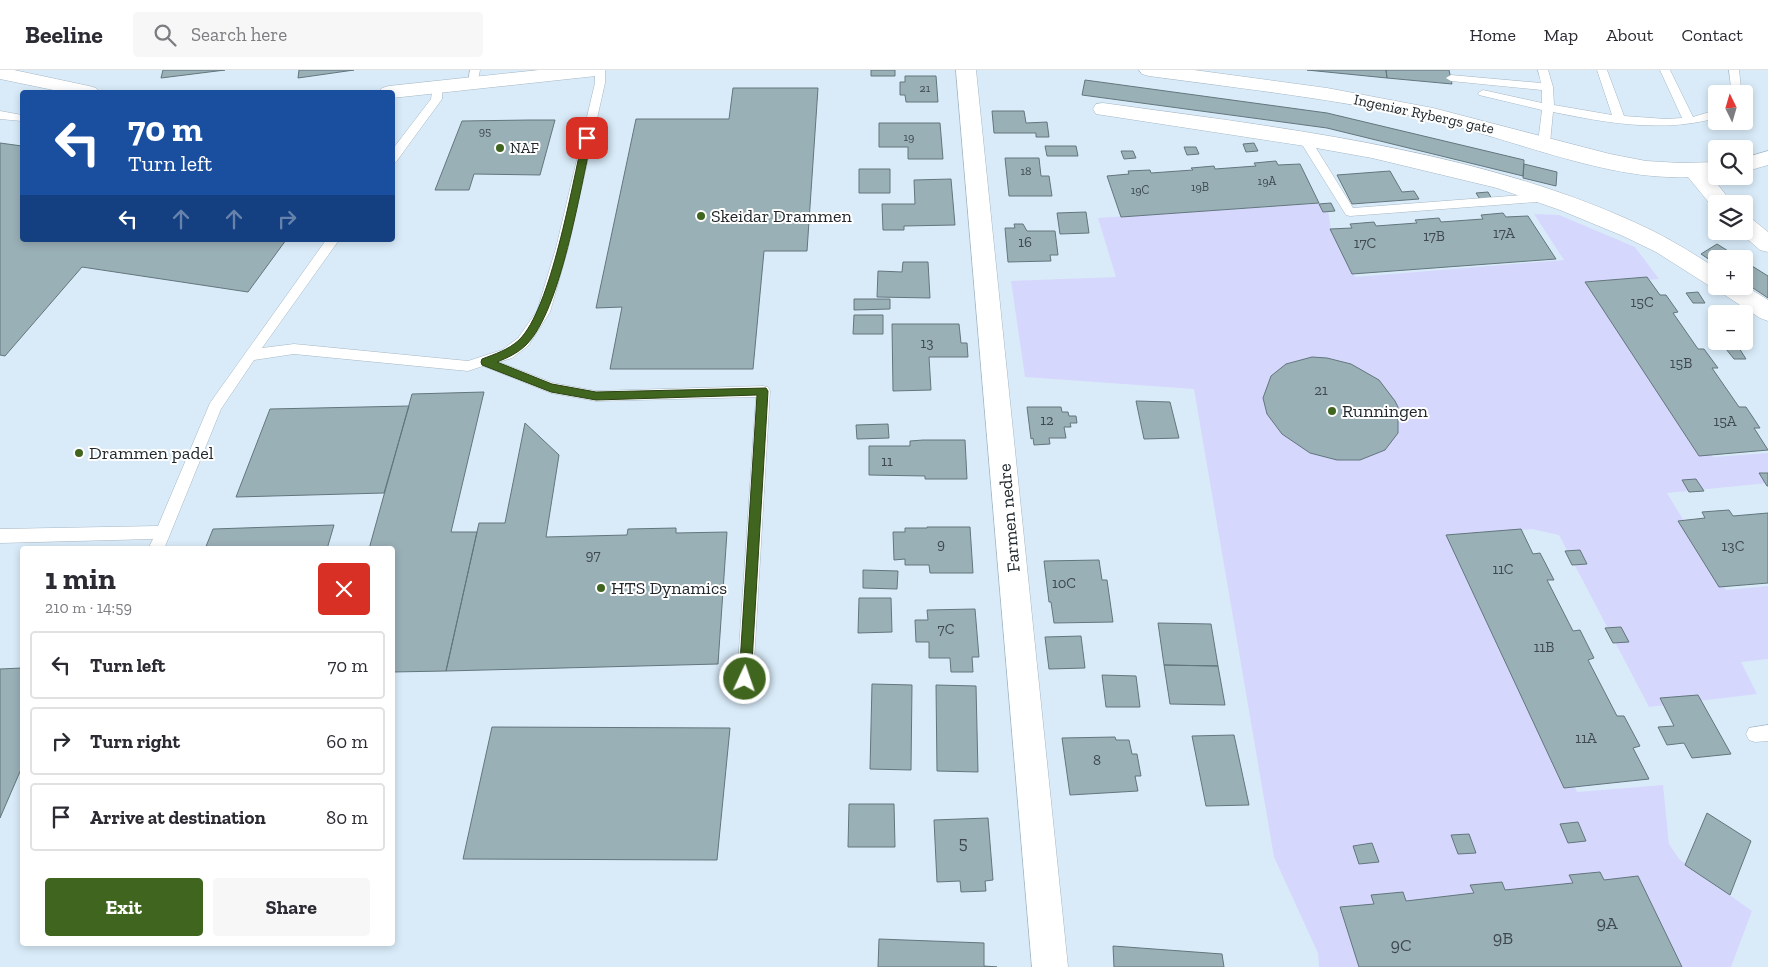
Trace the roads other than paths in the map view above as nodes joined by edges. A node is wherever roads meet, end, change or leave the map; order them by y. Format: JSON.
{"nodes":[{"id":1,"x":598,"y":70,"type":"edge"},
{"id":2,"x":966,"y":70,"type":"edge"},
{"id":3,"x":1149,"y":70,"type":"edge"},
{"id":4,"x":1461,"y":70,"type":"edge"},
{"id":5,"x":1602,"y":70,"type":"edge"},
{"id":6,"x":1665,"y":70,"type":"edge"},
{"id":7,"x":1734,"y":70,"type":"edge"},
{"id":8,"x":0,"y":73,"type":"edge"},
{"id":9,"x":27,"y":75,"type":"edge"},
{"id":10,"x":474,"y":77,"type":"edge"},
{"id":11,"x":1451,"y":78,"type":"dead end"},
{"id":12,"x":1546,"y":78,"type":"edge"},
{"id":13,"x":1736,"y":85,"type":"edge"},
{"id":14,"x":437,"y":88,"type":"junction"},
{"id":15,"x":82,"y":90,"type":"edge"},
{"id":16,"x":395,"y":92,"type":"edge"},
{"id":17,"x":1482,"y":93,"type":"dead end"},
{"id":18,"x":1549,"y":108,"type":"junction"},
{"id":19,"x":1103,"y":110,"type":"dead end"},
{"id":20,"x":0,"y":115,"type":"edge"},
{"id":21,"x":1708,"y":116,"type":"edge"},
{"id":22,"x":20,"y":118,"type":"edge"},
{"id":23,"x":1619,"y":119,"type":"junction"},
{"id":24,"x":1690,"y":121,"type":"junction"},
{"id":25,"x":1304,"y":138,"type":"junction"},
{"id":26,"x":1544,"y":143,"type":"junction"},
{"id":27,"x":395,"y":155,"type":"edge"},
{"id":28,"x":1768,"y":158,"type":"edge"},
{"id":29,"x":1753,"y":162,"type":"edge"},
{"id":30,"x":1706,"y":170,"type":"edge"},
{"id":31,"x":1718,"y":195,"type":"edge"},
{"id":32,"x":1550,"y":197,"type":"junction"},
{"id":33,"x":1753,"y":232,"type":"edge"},
{"id":34,"x":332,"y":242,"type":"edge"},
{"id":35,"x":1768,"y":244,"type":"edge"},
{"id":36,"x":1708,"y":274,"type":"edge"},
{"id":37,"x":1742,"y":295,"type":"edge"},
{"id":38,"x":1768,"y":312,"type":"edge"},
{"id":39,"x":250,"y":354,"type":"junction"},
{"id":40,"x":486,"y":362,"type":"junction"},
{"id":41,"x":163,"y":532,"type":"junction"},
{"id":42,"x":0,"y":536,"type":"edge"},
{"id":43,"x":157,"y":546,"type":"edge"},
{"id":44,"x":745,"y":679,"type":"dead end"},
{"id":45,"x":1050,"y":967,"type":"edge"}],
"edges":[{"from":1,"to":10,"type":"street"},
{"from":1,"to":40,"type":"lane"},
{"from":2,"to":45,"type":"street","name":"Farmen nedre"},
{"from":3,"to":26,"type":"street","name":"Ingeniør Rybergs gate"},
{"from":4,"to":12,"type":"lane"},
{"from":5,"to":23,"type":"lane"},
{"from":6,"to":24,"type":"lane"},
{"from":7,"to":13,"type":"lane"},
{"from":8,"to":9,"type":"street"},
{"from":9,"to":15,"type":"street"},
{"from":10,"to":14,"type":"street"},
{"from":11,"to":12,"type":"lane"},
{"from":12,"to":18,"type":"lane"},
{"from":14,"to":16,"type":"street"},
{"from":14,"to":27,"type":"lane"},
{"from":17,"to":18,"type":"lane"},
{"from":18,"to":23,"type":"lane"},
{"from":18,"to":26,"type":"lane"},
{"from":19,"to":25,"type":"street"},
{"from":20,"to":22,"type":"lane"},
{"from":21,"to":24,"type":"lane"},
{"from":23,"to":24,"type":"lane"},
{"from":25,"to":32,"type":"street"},
{"from":25,"to":32,"type":"lane"},
{"from":26,"to":30,"type":"street","name":"Ingeniør Rybergs gate"},
{"from":28,"to":29,"type":"street"},
{"from":30,"to":31,"type":"street","name":"Ingeniør Rybergs gate"},
{"from":32,"to":36,"type":"street"},
{"from":33,"to":35,"type":"street"},
{"from":34,"to":39,"type":"lane"},
{"from":37,"to":38,"type":"street"},
{"from":39,"to":40,"type":"lane"},
{"from":39,"to":41,"type":"lane"},
{"from":40,"to":44,"type":"lane"},
{"from":41,"to":42,"type":"lane"},
{"from":41,"to":43,"type":"lane"}]}
